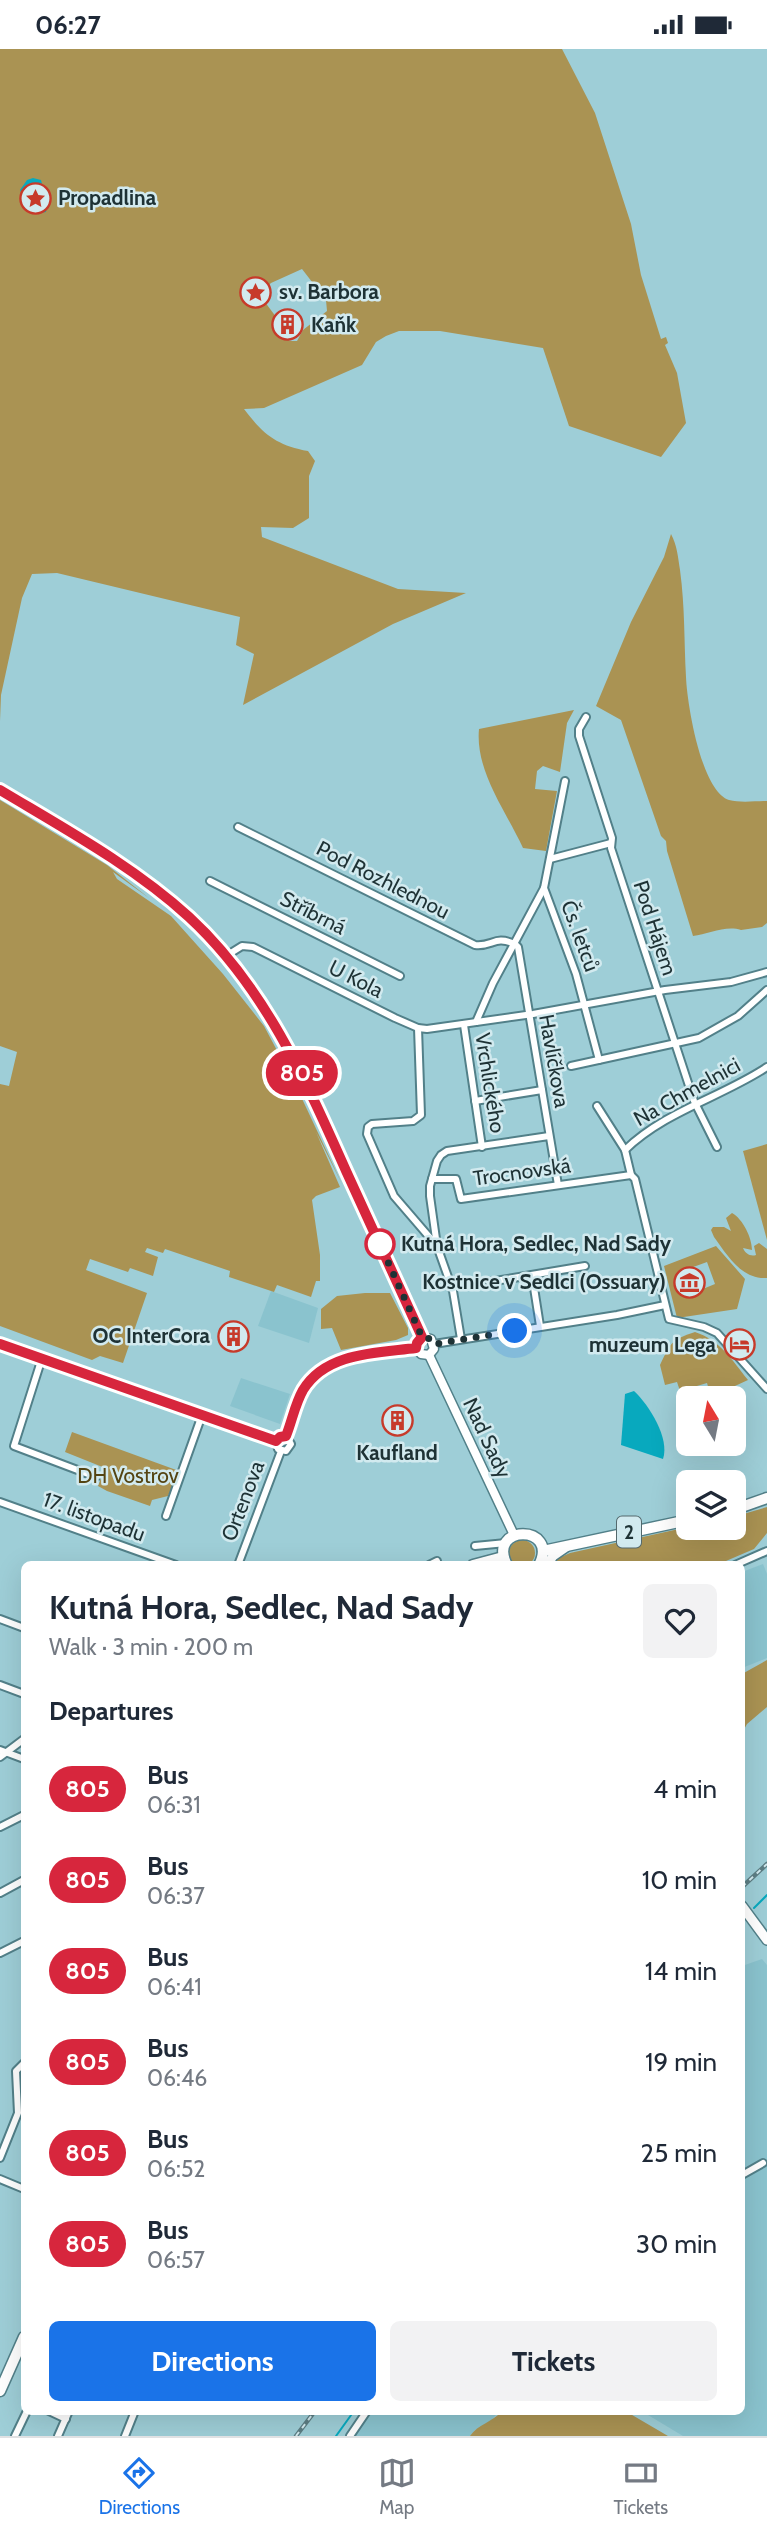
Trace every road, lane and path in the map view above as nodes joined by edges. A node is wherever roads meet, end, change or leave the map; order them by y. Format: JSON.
{"nodes":[{"id":1,"x":586,"y":717,"type":"dead end"},
{"id":2,"x":565,"y":781,"type":"dead end"},
{"id":3,"x":0,"y":790,"type":"edge"},
{"id":4,"x":239,"y":827,"type":"dead end"},
{"id":5,"x":611,"y":843,"type":"junction"},
{"id":6,"x":550,"y":859,"type":"junction"},
{"id":7,"x":210,"y":881,"type":"dead end"},
{"id":8,"x":544,"y":888,"type":"junction"},
{"id":9,"x":515,"y":944,"type":"junction"},
{"id":10,"x":226,"y":956,"type":"junction"},
{"id":11,"x":767,"y":972,"type":"edge"},
{"id":12,"x":400,"y":976,"type":"dead end"},
{"id":13,"x":767,"y":990,"type":"edge"},
{"id":14,"x":657,"y":992,"type":"junction"},
{"id":15,"x":584,"y":1004,"type":"junction"},
{"id":16,"x":529,"y":1013,"type":"junction"},
{"id":17,"x":476,"y":1022,"type":"junction"},
{"id":18,"x":464,"y":1025,"type":"junction"},
{"id":19,"x":418,"y":1028,"type":"junction"},
{"id":20,"x":675,"y":1044,"type":"junction"},
{"id":21,"x":599,"y":1060,"type":"junction"},
{"id":22,"x":571,"y":1066,"type":"dead end"},
{"id":23,"x":767,"y":1067,"type":"edge"},
{"id":24,"x":542,"y":1090,"type":"junction"},
{"id":25,"x":475,"y":1101,"type":"junction"},
{"id":26,"x":696,"y":1105,"type":"junction"},
{"id":27,"x":597,"y":1106,"type":"dead end"},
{"id":28,"x":549,"y":1136,"type":"junction"},
{"id":29,"x":482,"y":1147,"type":"junction"},
{"id":30,"x":717,"y":1147,"type":"dead end"},
{"id":31,"x":625,"y":1150,"type":"junction"},
{"id":32,"x":631,"y":1175,"type":"junction"},
{"id":33,"x":432,"y":1179,"type":"junction"},
{"id":34,"x":558,"y":1185,"type":"junction"},
{"id":35,"x":437,"y":1246,"type":"junction"},
{"id":36,"x":585,"y":1266,"type":"dead end"},
{"id":37,"x":532,"y":1275,"type":"junction"},
{"id":38,"x":489,"y":1282,"type":"dead end"},
{"id":39,"x":665,"y":1305,"type":"junction"},
{"id":40,"x":540,"y":1326,"type":"junction"},
{"id":41,"x":422,"y":1337,"type":"junction"},
{"id":42,"x":461,"y":1339,"type":"junction"},
{"id":43,"x":0,"y":1344,"type":"edge"},
{"id":44,"x":435,"y":1344,"type":"junction"},
{"id":45,"x":416,"y":1348,"type":"junction"},
{"id":46,"x":429,"y":1355,"type":"junction"},
{"id":47,"x":41,"y":1358,"type":"junction"},
{"id":48,"x":767,"y":1388,"type":"edge"},
{"id":49,"x":202,"y":1415,"type":"junction"},
{"id":50,"x":286,"y":1436,"type":"junction"},
{"id":51,"x":276,"y":1441,"type":"junction"},
{"id":52,"x":281,"y":1451,"type":"junction"},
{"id":53,"x":96,"y":1477,"type":"dead end"},
{"id":54,"x":767,"y":1498,"type":"edge"},
{"id":55,"x":0,"y":1502,"type":"edge"},
{"id":56,"x":746,"y":1505,"type":"edge"},
{"id":57,"x":166,"y":1515,"type":"dead end"},
{"id":58,"x":676,"y":1522,"type":"edge"},
{"id":59,"x":514,"y":1535,"type":"junction"},
{"id":60,"x":506,"y":1543,"type":"junction"},
{"id":61,"x":570,"y":1544,"type":"junction"},
{"id":62,"x":475,"y":1546,"type":"dead end"},
{"id":63,"x":543,"y":1551,"type":"junction"},
{"id":64,"x":767,"y":1551,"type":"edge"},
{"id":65,"x":165,"y":1561,"type":"edge"},
{"id":66,"x":240,"y":1561,"type":"edge"},
{"id":67,"x":505,"y":1561,"type":"edge"},
{"id":68,"x":540,"y":1561,"type":"edge"},
{"id":69,"x":550,"y":1561,"type":"edge"},
{"id":70,"x":743,"y":1561,"type":"edge"},
{"id":71,"x":0,"y":1619,"type":"edge"},
{"id":72,"x":21,"y":1627,"type":"edge"},
{"id":73,"x":0,"y":1685,"type":"edge"},
{"id":74,"x":21,"y":1693,"type":"edge"},
{"id":75,"x":21,"y":1741,"type":"edge"},
{"id":76,"x":4,"y":1752,"type":"edge"},
{"id":77,"x":0,"y":1757,"type":"edge"},
{"id":78,"x":21,"y":1758,"type":"edge"},
{"id":79,"x":21,"y":1817,"type":"edge"},
{"id":80,"x":0,"y":1828,"type":"edge"},
{"id":81,"x":21,"y":1882,"type":"edge"},
{"id":82,"x":0,"y":1893,"type":"edge"},
{"id":83,"x":745,"y":1910,"type":"edge"},
{"id":84,"x":767,"y":1940,"type":"edge"},
{"id":85,"x":21,"y":1942,"type":"edge"},
{"id":86,"x":1,"y":1951,"type":"edge"},
{"id":87,"x":21,"y":2066,"type":"edge"},
{"id":88,"x":21,"y":2107,"type":"edge"},
{"id":89,"x":0,"y":2158,"type":"edge"},
{"id":90,"x":763,"y":2163,"type":"dead end"},
{"id":91,"x":745,"y":2173,"type":"edge"},
{"id":92,"x":0,"y":2179,"type":"edge"},
{"id":93,"x":21,"y":2188,"type":"edge"},
{"id":94,"x":21,"y":2343,"type":"edge"},
{"id":95,"x":4,"y":2374,"type":"edge"},
{"id":96,"x":0,"y":2391,"type":"edge"},
{"id":97,"x":25,"y":2415,"type":"edge"},
{"id":98,"x":58,"y":2415,"type":"edge"},
{"id":99,"x":68,"y":2415,"type":"edge"},
{"id":100,"x":133,"y":2415,"type":"edge"},
{"id":101,"x":364,"y":2415,"type":"edge"},
{"id":102,"x":66,"y":2419,"type":"junction"},
{"id":103,"x":15,"y":2436,"type":"edge"},
{"id":104,"x":58,"y":2436,"type":"edge"},
{"id":105,"x":125,"y":2436,"type":"edge"},
{"id":106,"x":350,"y":2436,"type":"edge"}],
"edges":[{"from":1,"to":5,"type":"street","name":"Pod Hájem"},
{"from":2,"to":6,"type":"street","name":"Čs. letců"},
{"from":3,"to":10,"type":"street"},
{"from":4,"to":9,"type":"street","name":"Pod Rozhlednou"},
{"from":5,"to":6,"type":"street"},
{"from":5,"to":14,"type":"street","name":"Pod Hájem"},
{"from":6,"to":8,"type":"street","name":"Čs. letců"},
{"from":7,"to":12,"type":"street","name":"Stříbrná"},
{"from":8,"to":9,"type":"street"},
{"from":8,"to":15,"type":"street","name":"Čs. letců"},
{"from":9,"to":16,"type":"street","name":"Havlíčkova"},
{"from":9,"to":17,"type":"street"},
{"from":10,"to":19,"type":"street","name":"U Kola"},
{"from":10,"to":41,"type":"street"},
{"from":11,"to":14,"type":"street","name":"U Kola"},
{"from":13,"to":20,"type":"street"},
{"from":14,"to":15,"type":"street","name":"U Kola"},
{"from":14,"to":20,"type":"street","name":"Pod Hájem"},
{"from":15,"to":16,"type":"street","name":"U Kola"},
{"from":15,"to":21,"type":"street","name":"Čs. letců"},
{"from":16,"to":17,"type":"street","name":"U Kola"},
{"from":16,"to":24,"type":"street","name":"Havlíčkova"},
{"from":17,"to":18,"type":"street","name":"U Kola"},
{"from":18,"to":19,"type":"street","name":"U Kola"},
{"from":18,"to":25,"type":"street","name":"Vrchlického"},
{"from":19,"to":35,"type":"street"},
{"from":20,"to":21,"type":"street"},
{"from":20,"to":26,"type":"street","name":"Pod Hájem"},
{"from":21,"to":22,"type":"street"},
{"from":23,"to":26,"type":"street","name":"Na Chmelnici"},
{"from":24,"to":25,"type":"street"},
{"from":24,"to":28,"type":"street","name":"Havlíčkova"},
{"from":25,"to":29,"type":"street","name":"Vrchlického"},
{"from":26,"to":30,"type":"street","name":"Pod Hájem"},
{"from":26,"to":31,"type":"street","name":"Na Chmelnici"},
{"from":27,"to":31,"type":"street"},
{"from":28,"to":29,"type":"street"},
{"from":28,"to":34,"type":"street","name":"Havlíčkova"},
{"from":29,"to":33,"type":"street"},
{"from":31,"to":32,"type":"street"},
{"from":32,"to":34,"type":"street","name":"Trocnovská"},
{"from":32,"to":39,"type":"street"},
{"from":33,"to":34,"type":"street","name":"Trocnovská"},
{"from":33,"to":35,"type":"street"},
{"from":35,"to":42,"type":"street"},
{"from":36,"to":37,"type":"street"},
{"from":37,"to":38,"type":"street"},
{"from":37,"to":40,"type":"street"},
{"from":39,"to":40,"type":"street"},
{"from":39,"to":48,"type":"street"},
{"from":40,"to":42,"type":"street"},
{"from":41,"to":44,"type":"street"},
{"from":41,"to":45,"type":"street"},
{"from":42,"to":44,"type":"street"},
{"from":43,"to":47,"type":"street"},
{"from":44,"to":46,"type":"street"},
{"from":45,"to":46,"type":"street"},
{"from":45,"to":50,"type":"street"},
{"from":46,"to":59,"type":"street","name":"Nad Sady"},
{"from":47,"to":49,"type":"street"},
{"from":47,"to":53,"type":"street"},
{"from":49,"to":51,"type":"street"},
{"from":49,"to":57,"type":"street"},
{"from":50,"to":51,"type":"street"},
{"from":50,"to":52,"type":"street"},
{"from":51,"to":52,"type":"street"},
{"from":52,"to":66,"type":"street","name":"Ortenova"},
{"from":54,"to":56,"type":"main road"},
{"from":55,"to":65,"type":"street","name":"17. listopadu"},
{"from":58,"to":61,"type":"main road","number":"2"},
{"from":59,"to":60,"type":"main road"},
{"from":59,"to":63,"type":"main road"},
{"from":60,"to":62,"type":"street"},
{"from":60,"to":67,"type":"main road"},
{"from":61,"to":63,"type":"main road","number":"2"},
{"from":61,"to":69,"type":"main road"},
{"from":63,"to":68,"type":"main road"},
{"from":64,"to":70,"type":"street"},
{"from":71,"to":72,"type":"street"},
{"from":73,"to":74,"type":"street"},
{"from":75,"to":76,"type":"street"},
{"from":76,"to":77,"type":"street"},
{"from":76,"to":78,"type":"street"},
{"from":79,"to":80,"type":"street"},
{"from":81,"to":82,"type":"street"},
{"from":83,"to":84,"type":"main road"},
{"from":85,"to":86,"type":"street"},
{"from":87,"to":88,"type":"street"},
{"from":88,"to":89,"type":"street"},
{"from":90,"to":91,"type":"street"},
{"from":92,"to":93,"type":"street"},
{"from":94,"to":95,"type":"main road"},
{"from":95,"to":96,"type":"main road"},
{"from":97,"to":103,"type":"street"},
{"from":98,"to":102,"type":"street"},
{"from":99,"to":102,"type":"street"},
{"from":100,"to":105,"type":"street"},
{"from":101,"to":106,"type":"street"},
{"from":102,"to":104,"type":"street"}]}
